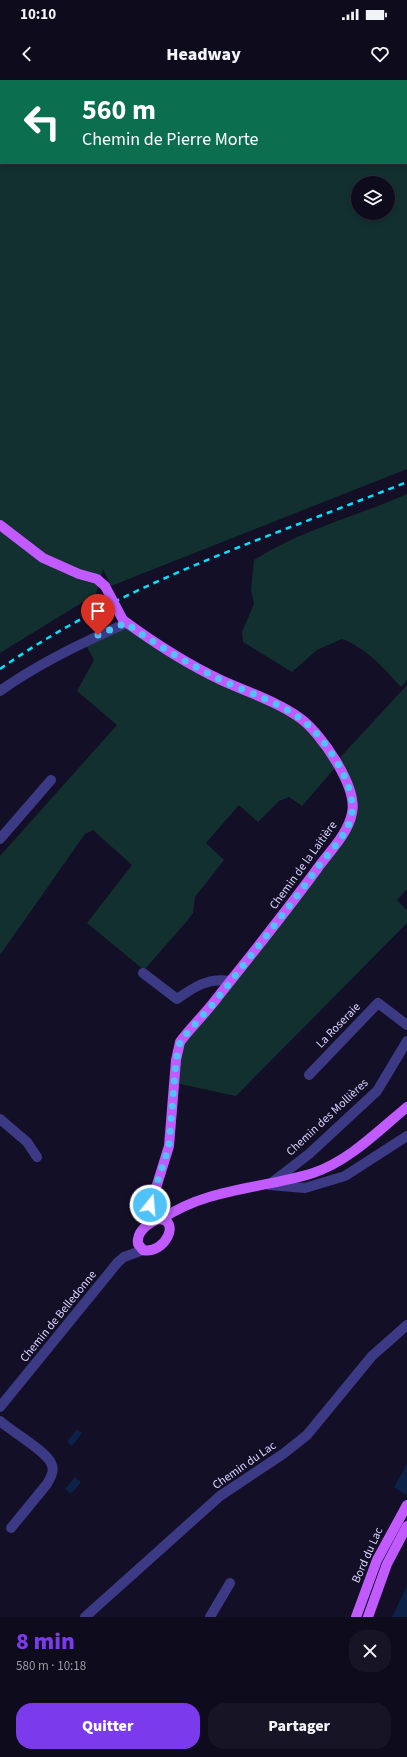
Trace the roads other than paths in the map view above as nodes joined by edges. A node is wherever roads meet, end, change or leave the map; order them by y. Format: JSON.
{"nodes":[{"id":1,"x":0,"y":525,"type":"edge"},
{"id":2,"x":125,"y":622,"type":"junction"},
{"id":3,"x":0,"y":691,"type":"edge"},
{"id":4,"x":51,"y":780,"type":"dead end"},
{"id":5,"x":0,"y":839,"type":"edge"},
{"id":6,"x":143,"y":973,"type":"dead end"},
{"id":7,"x":230,"y":981,"type":"junction"},
{"id":8,"x":407,"y":1025,"type":"edge"},
{"id":9,"x":407,"y":1041,"type":"edge"},
{"id":10,"x":309,"y":1075,"type":"dead end"},
{"id":11,"x":407,"y":1107,"type":"edge"},
{"id":12,"x":0,"y":1119,"type":"edge"},
{"id":13,"x":407,"y":1136,"type":"edge"},
{"id":14,"x":37,"y":1157,"type":"dead end"},
{"id":15,"x":269,"y":1185,"type":"junction"},
{"id":16,"x":150,"y":1205,"type":"junction"},
{"id":17,"x":163,"y":1221,"type":"junction"},
{"id":18,"x":147,"y":1224,"type":"junction"},
{"id":19,"x":137,"y":1240,"type":"junction"},
{"id":20,"x":143,"y":1250,"type":"junction"},
{"id":21,"x":124,"y":1257,"type":"junction"},
{"id":22,"x":407,"y":1325,"type":"edge"},
{"id":23,"x":0,"y":1407,"type":"edge"},
{"id":24,"x":0,"y":1421,"type":"edge"},
{"id":25,"x":407,"y":1505,"type":"edge"},
{"id":26,"x":407,"y":1526,"type":"edge"},
{"id":27,"x":11,"y":1528,"type":"dead end"},
{"id":28,"x":230,"y":1583,"type":"dead end"},
{"id":29,"x":85,"y":1617,"type":"edge"},
{"id":30,"x":210,"y":1617,"type":"edge"},
{"id":31,"x":356,"y":1617,"type":"edge"},
{"id":32,"x":368,"y":1617,"type":"edge"}],
"edges":[{"from":1,"to":2,"type":"main road","name":"Chemin de la Laitière","bridge":true},
{"from":2,"to":3,"type":"street"},
{"from":2,"to":7,"type":"main road","name":"Chemin de la Laitière"},
{"from":4,"to":5,"type":"street"},
{"from":6,"to":7,"type":"street"},
{"from":7,"to":16,"type":"main road","name":"Chemin de la Laitière"},
{"from":8,"to":10,"type":"street","name":"La Roseraie"},
{"from":9,"to":15,"type":"street","name":"Chemin des Mollières"},
{"from":11,"to":15,"type":"main road"},
{"from":12,"to":14,"type":"street"},
{"from":13,"to":15,"type":"street"},
{"from":15,"to":17,"type":"main road"},
{"from":16,"to":17,"type":"main road"},
{"from":16,"to":18,"type":"main road","name":"Chemin de la Laitière"},
{"from":17,"to":18,"type":"main road"},
{"from":17,"to":20,"type":"main road"},
{"from":18,"to":19,"type":"main road"},
{"from":19,"to":20,"type":"main road"},
{"from":19,"to":21,"type":"street","name":"Chemin de Belledonne"},
{"from":20,"to":21,"type":"street"},
{"from":21,"to":23,"type":"street","name":"Chemin de Belledonne"},
{"from":22,"to":29,"type":"street","name":"Chemin du Lac"},
{"from":24,"to":27,"type":"street"},
{"from":25,"to":31,"type":"main road","name":"Bord du Lac"},
{"from":26,"to":32,"type":"main road","name":"Bord du Lac"},
{"from":28,"to":30,"type":"street"}]}
